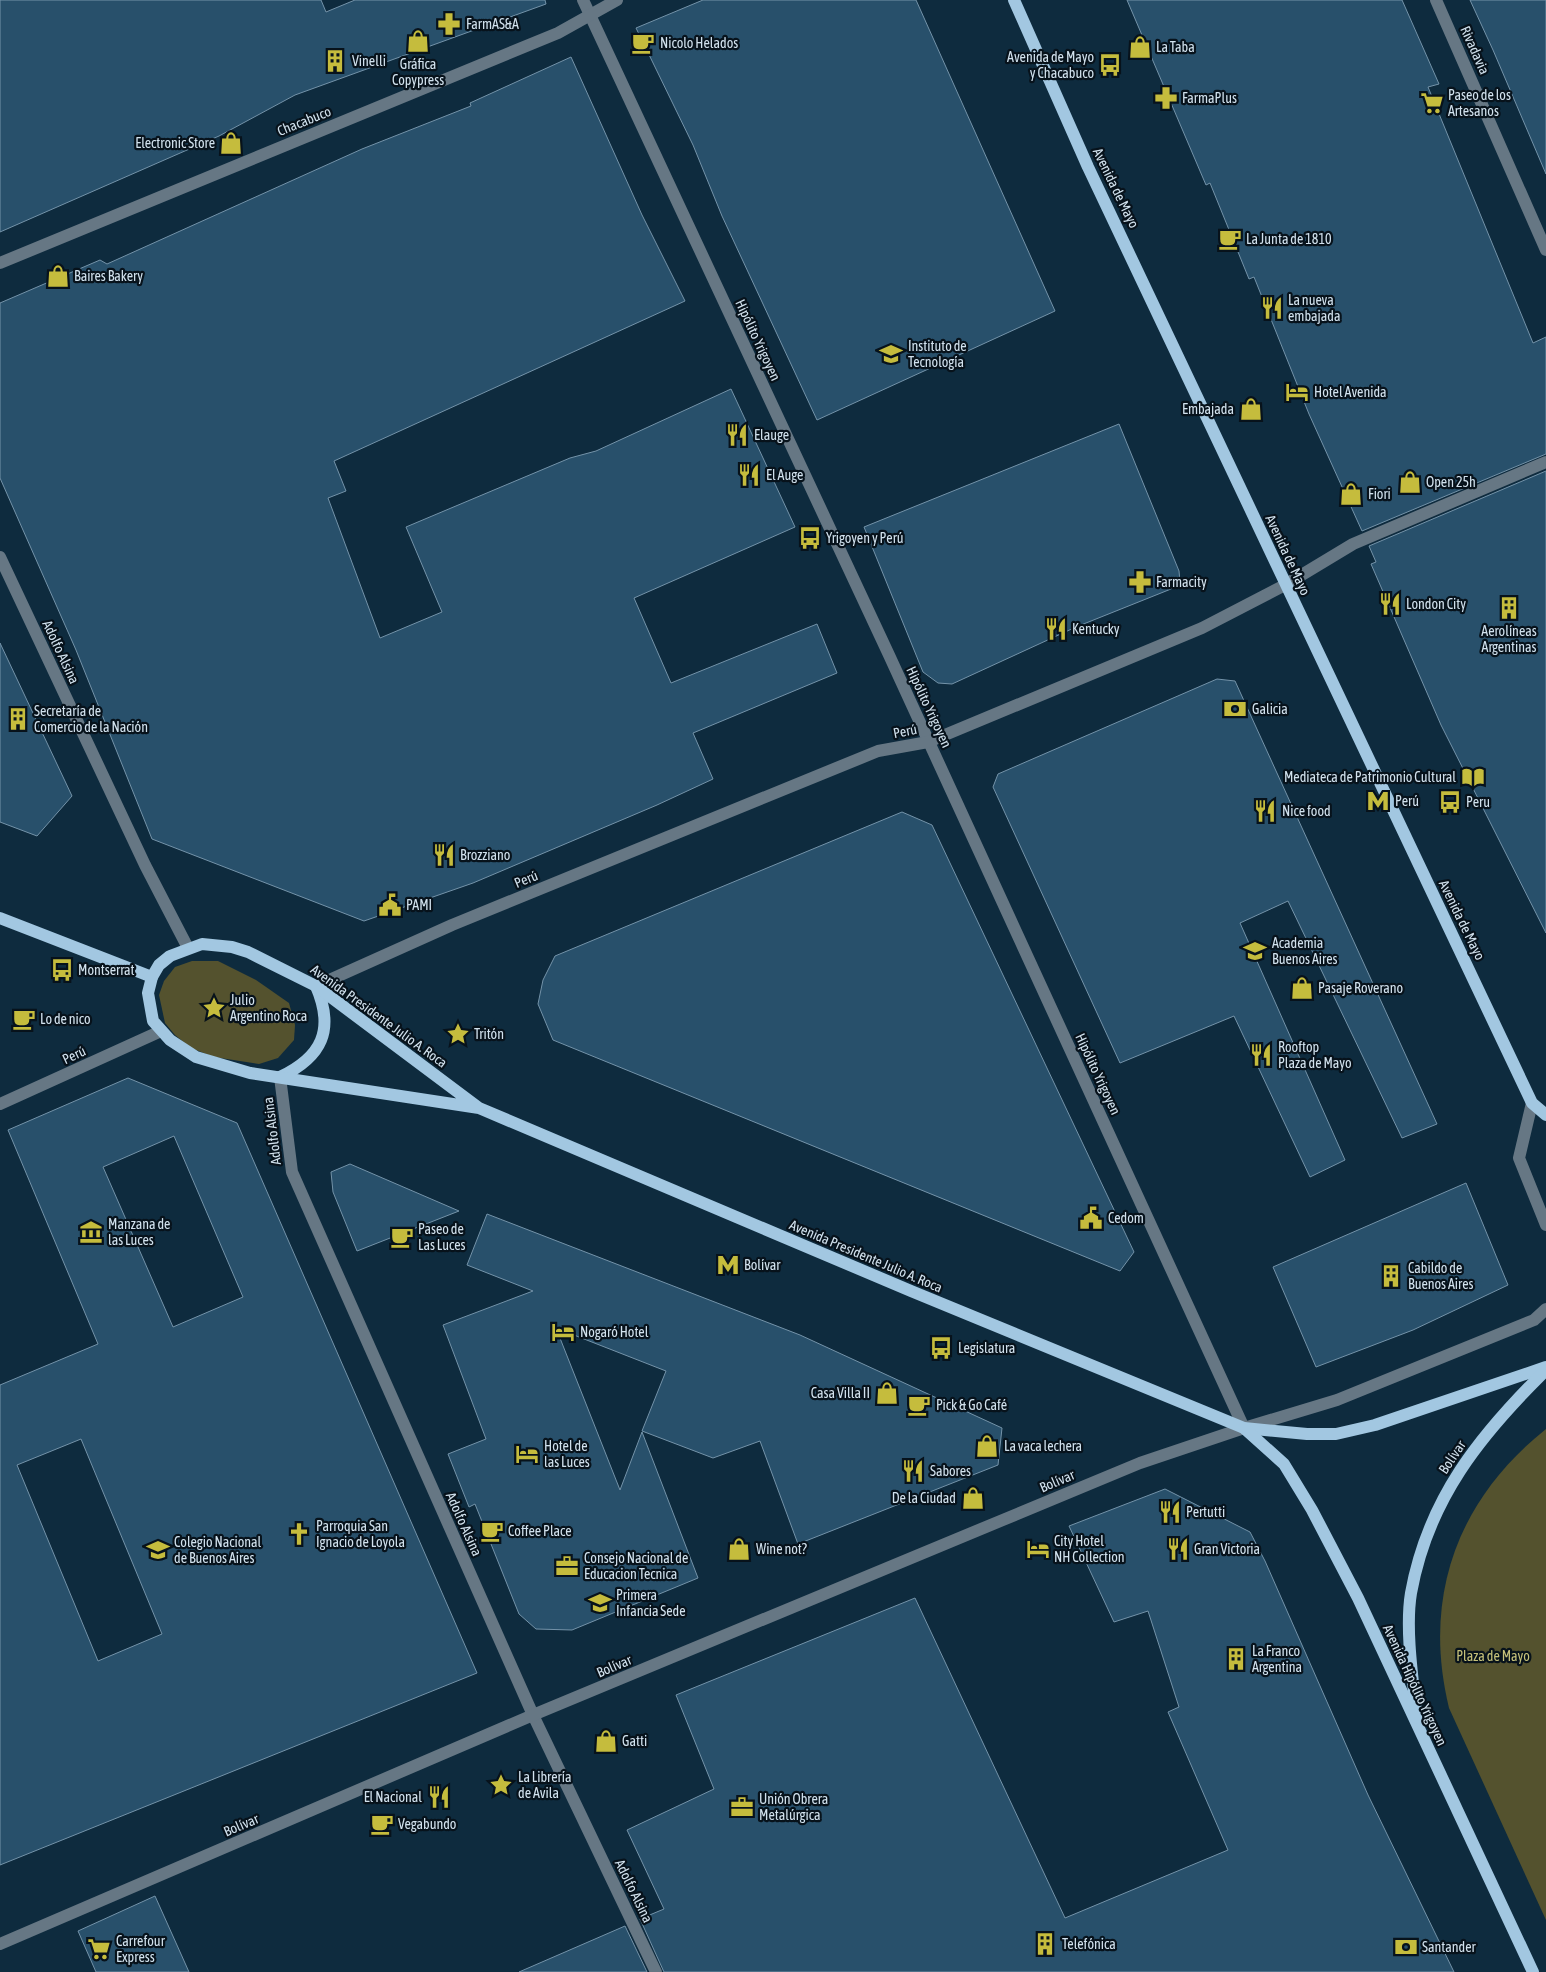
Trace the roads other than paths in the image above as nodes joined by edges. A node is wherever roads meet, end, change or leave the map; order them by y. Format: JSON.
{"nodes":[{"id":1,"x":583,"y":0,"type":"edge"},
{"id":2,"x":617,"y":0,"type":"edge"},
{"id":3,"x":1014,"y":0,"type":"edge"},
{"id":4,"x":1436,"y":0,"type":"edge"},
{"id":5,"x":589,"y":14,"type":"junction"},
{"id":6,"x":1546,"y":250,"type":"edge"},
{"id":7,"x":0,"y":263,"type":"edge"},
{"id":8,"x":1546,"y":462,"type":"edge"},
{"id":9,"x":0,"y":557,"type":"edge"},
{"id":10,"x":1286,"y":585,"type":"junction"},
{"id":11,"x":928,"y":742,"type":"junction"},
{"id":12,"x":0,"y":918,"type":"edge"},
{"id":13,"x":188,"y":948,"type":"junction"},
{"id":14,"x":152,"y":977,"type":"junction"},
{"id":15,"x":316,"y":986,"type":"junction"},
{"id":16,"x":161,"y":1031,"type":"junction"},
{"id":17,"x":280,"y":1076,"type":"junction"},
{"id":18,"x":1532,"y":1103,"type":"junction"},
{"id":19,"x":0,"y":1104,"type":"edge"},
{"id":20,"x":479,"y":1108,"type":"junction"},
{"id":21,"x":1546,"y":1116,"type":"edge"},
{"id":22,"x":1546,"y":1225,"type":"edge"},
{"id":23,"x":1546,"y":1308,"type":"edge"},
{"id":24,"x":1546,"y":1368,"type":"edge"},
{"id":25,"x":1244,"y":1428,"type":"junction"},
{"id":26,"x":533,"y":1715,"type":"junction"},
{"id":27,"x":1418,"y":1728,"type":"junction"},
{"id":28,"x":0,"y":1944,"type":"edge"},
{"id":29,"x":656,"y":1972,"type":"edge"},
{"id":30,"x":1533,"y":1972,"type":"edge"}],
"edges":[{"from":1,"to":5,"type":"street","name":"Hipólito Yrigoyen"},
{"from":2,"to":5,"type":"street","name":"Chacabuco"},
{"from":3,"to":10,"type":"main road","name":"Avenida de Mayo"},
{"from":4,"to":6,"type":"street","name":"Rivadavia"},
{"from":5,"to":7,"type":"street","name":"Chacabuco"},
{"from":5,"to":11,"type":"street","name":"Hipólito Yrigoyen"},
{"from":8,"to":10,"type":"street","name":"Perú"},
{"from":9,"to":13,"type":"street","name":"Adolfo Alsina"},
{"from":10,"to":11,"type":"street","name":"Perú"},
{"from":10,"to":18,"type":"main road","name":"Avenida de Mayo"},
{"from":11,"to":15,"type":"street","name":"Perú"},
{"from":11,"to":25,"type":"street","name":"Hipólito Yrigoyen"},
{"from":12,"to":14,"type":"main road"},
{"from":13,"to":14,"type":"main road","name":"Avenida Presidente Julio A. Roca"},
{"from":13,"to":15,"type":"main road","name":"Avenida Presidente Julio A. Roca"},
{"from":14,"to":16,"type":"main road","name":"Avenida Presidente Julio A. Roca"},
{"from":15,"to":17,"type":"main road"},
{"from":15,"to":20,"type":"main road","name":"Avenida Presidente Julio A. Roca"},
{"from":16,"to":17,"type":"main road","name":"Avenida Presidente Julio A. Roca"},
{"from":16,"to":19,"type":"street","name":"Perú"},
{"from":17,"to":20,"type":"main road","name":"Avenida Presidente Julio A. Roca"},
{"from":17,"to":26,"type":"street","name":"Adolfo Alsina"},
{"from":18,"to":21,"type":"main road","name":"Avenida de Mayo"},
{"from":18,"to":22,"type":"street"},
{"from":20,"to":25,"type":"main road","name":"Avenida Presidente Julio A. Roca"},
{"from":23,"to":25,"type":"street","name":"Bolívar"},
{"from":24,"to":25,"type":"main road","name":"Bolívar"},
{"from":24,"to":27,"type":"main road","name":"Bolívar"},
{"from":25,"to":26,"type":"street","name":"Bolívar"},
{"from":25,"to":27,"type":"main road","name":"Avenida Hipólito Yrigoyen"},
{"from":26,"to":28,"type":"street","name":"Bolívar"},
{"from":26,"to":29,"type":"street","name":"Adolfo Alsina"},
{"from":27,"to":30,"type":"main road","name":"Avenida Hipólito Yrigoyen"}]}
